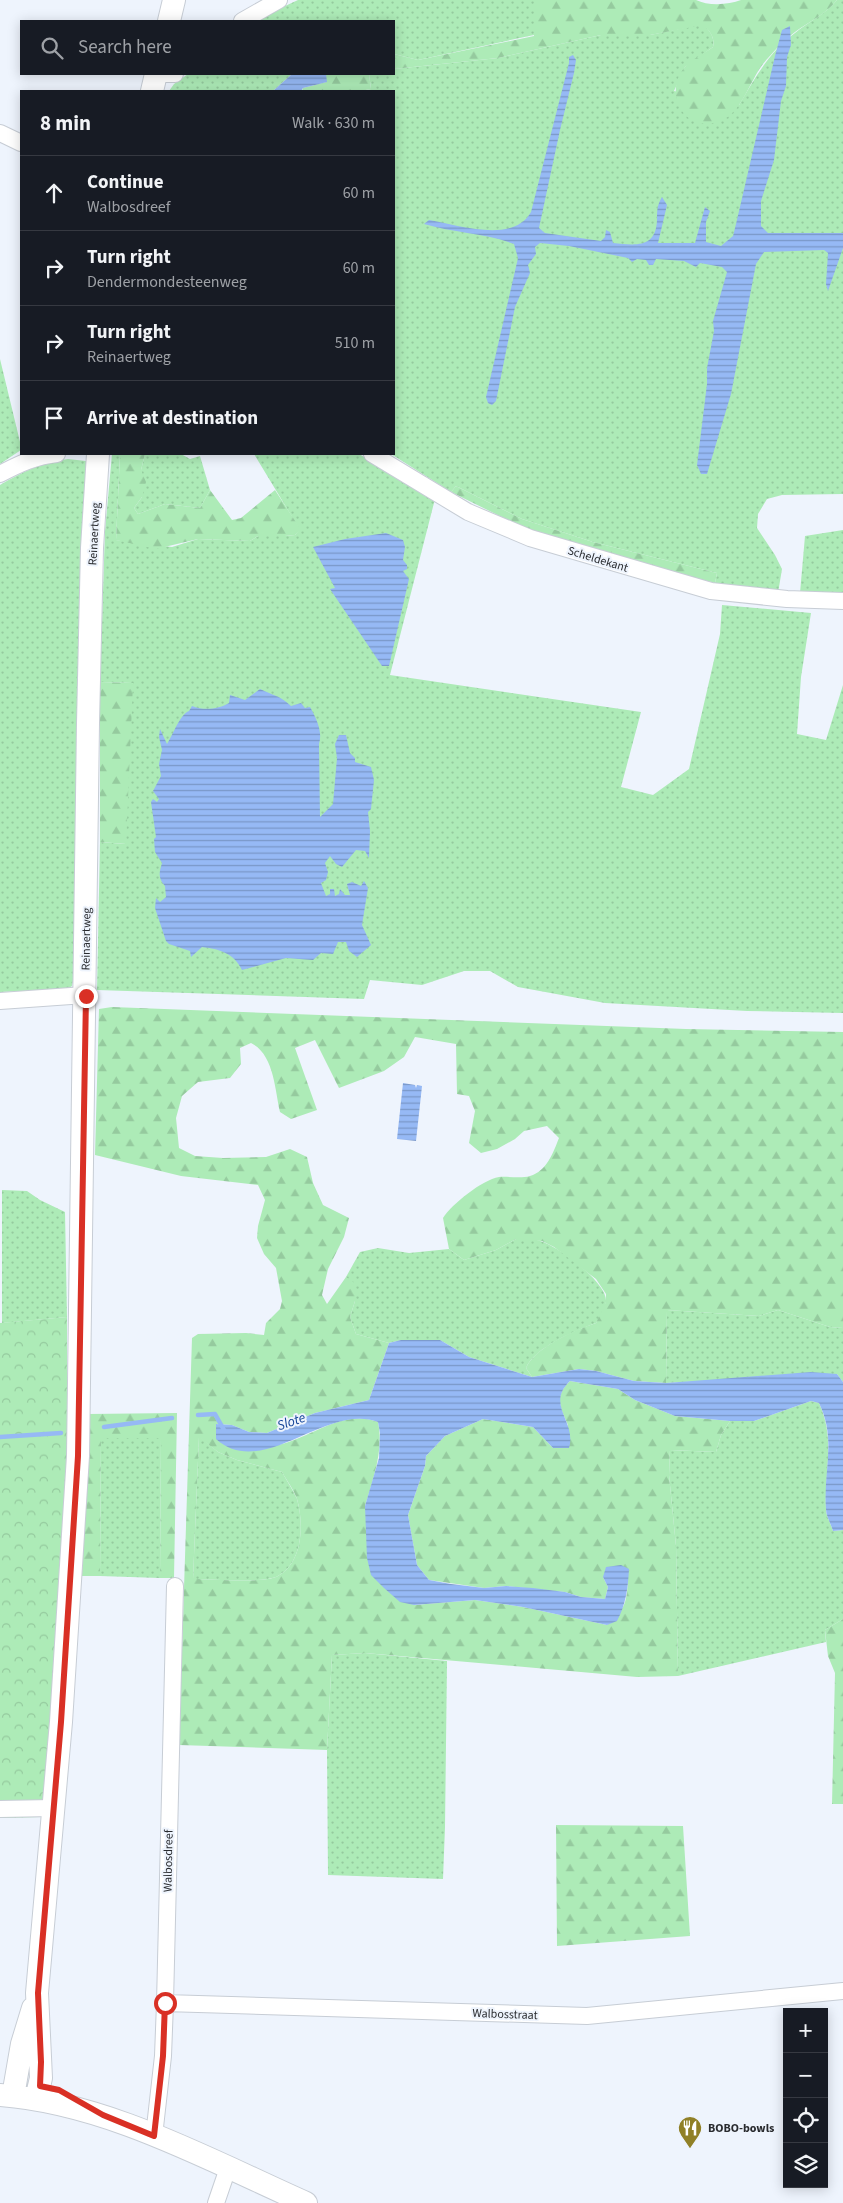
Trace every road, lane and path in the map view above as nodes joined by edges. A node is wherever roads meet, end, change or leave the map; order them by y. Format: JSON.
{"nodes":[{"id":1,"x":174,"y":0,"type":"edge"},
{"id":2,"x":279,"y":0,"type":"edge"},
{"id":3,"x":169,"y":20,"type":"edge"},
{"id":4,"x":244,"y":20,"type":"edge"},
{"id":5,"x":156,"y":75,"type":"edge"},
{"id":6,"x":152,"y":90,"type":"edge"},
{"id":7,"x":0,"y":133,"type":"edge"},
{"id":8,"x":20,"y":143,"type":"edge"},
{"id":9,"x":42,"y":455,"type":"edge"},
{"id":10,"x":98,"y":455,"type":"edge"},
{"id":11,"x":374,"y":455,"type":"edge"},
{"id":12,"x":0,"y":474,"type":"edge"},
{"id":13,"x":843,"y":601,"type":"edge"},
{"id":14,"x":86,"y":996,"type":"junction"},
{"id":15,"x":0,"y":1001,"type":"edge"},
{"id":16,"x":175,"y":1586,"type":"dead end"},
{"id":17,"x":53,"y":1808,"type":"junction"},
{"id":18,"x":0,"y":1809,"type":"edge"},
{"id":19,"x":843,"y":1991,"type":"edge"},
{"id":20,"x":38,"y":1993,"type":"junction"},
{"id":21,"x":165,"y":2003,"type":"junction"},
{"id":22,"x":7,"y":2090,"type":"edge"},
{"id":23,"x":38,"y":2092,"type":"junction"},
{"id":24,"x":154,"y":2136,"type":"junction"},
{"id":25,"x":228,"y":2168,"type":"junction"},
{"id":26,"x":216,"y":2203,"type":"edge"},
{"id":27,"x":306,"y":2203,"type":"edge"}],
"edges":[{"from":1,"to":3,"type":"main road"},
{"from":2,"to":4,"type":"street"},
{"from":5,"to":6,"type":"main road"},
{"from":7,"to":8,"type":"street"},
{"from":9,"to":12,"type":"street"},
{"from":10,"to":14,"type":"main road","name":"Reinaertweg"},
{"from":11,"to":13,"type":"street","name":"Scheldekant"},
{"from":14,"to":15,"type":"street"},
{"from":14,"to":17,"type":"main road","name":"Reinaertweg"},
{"from":16,"to":21,"type":"street","name":"Walbosdreef"},
{"from":17,"to":18,"type":"street"},
{"from":17,"to":20,"type":"main road","name":"Reinaertweg"},
{"from":19,"to":21,"type":"street","name":"Walbosstraat"},
{"from":20,"to":22,"type":"main road","name":"Reinaertweg"},
{"from":20,"to":23,"type":"main road","name":"Reinaertweg"},
{"from":21,"to":24,"type":"street","name":"Walbosdreef"},
{"from":22,"to":23,"type":"main road"},
{"from":23,"to":24,"type":"main road"},
{"from":24,"to":25,"type":"main road"},
{"from":25,"to":26,"type":"street"},
{"from":25,"to":27,"type":"main road"}]}
